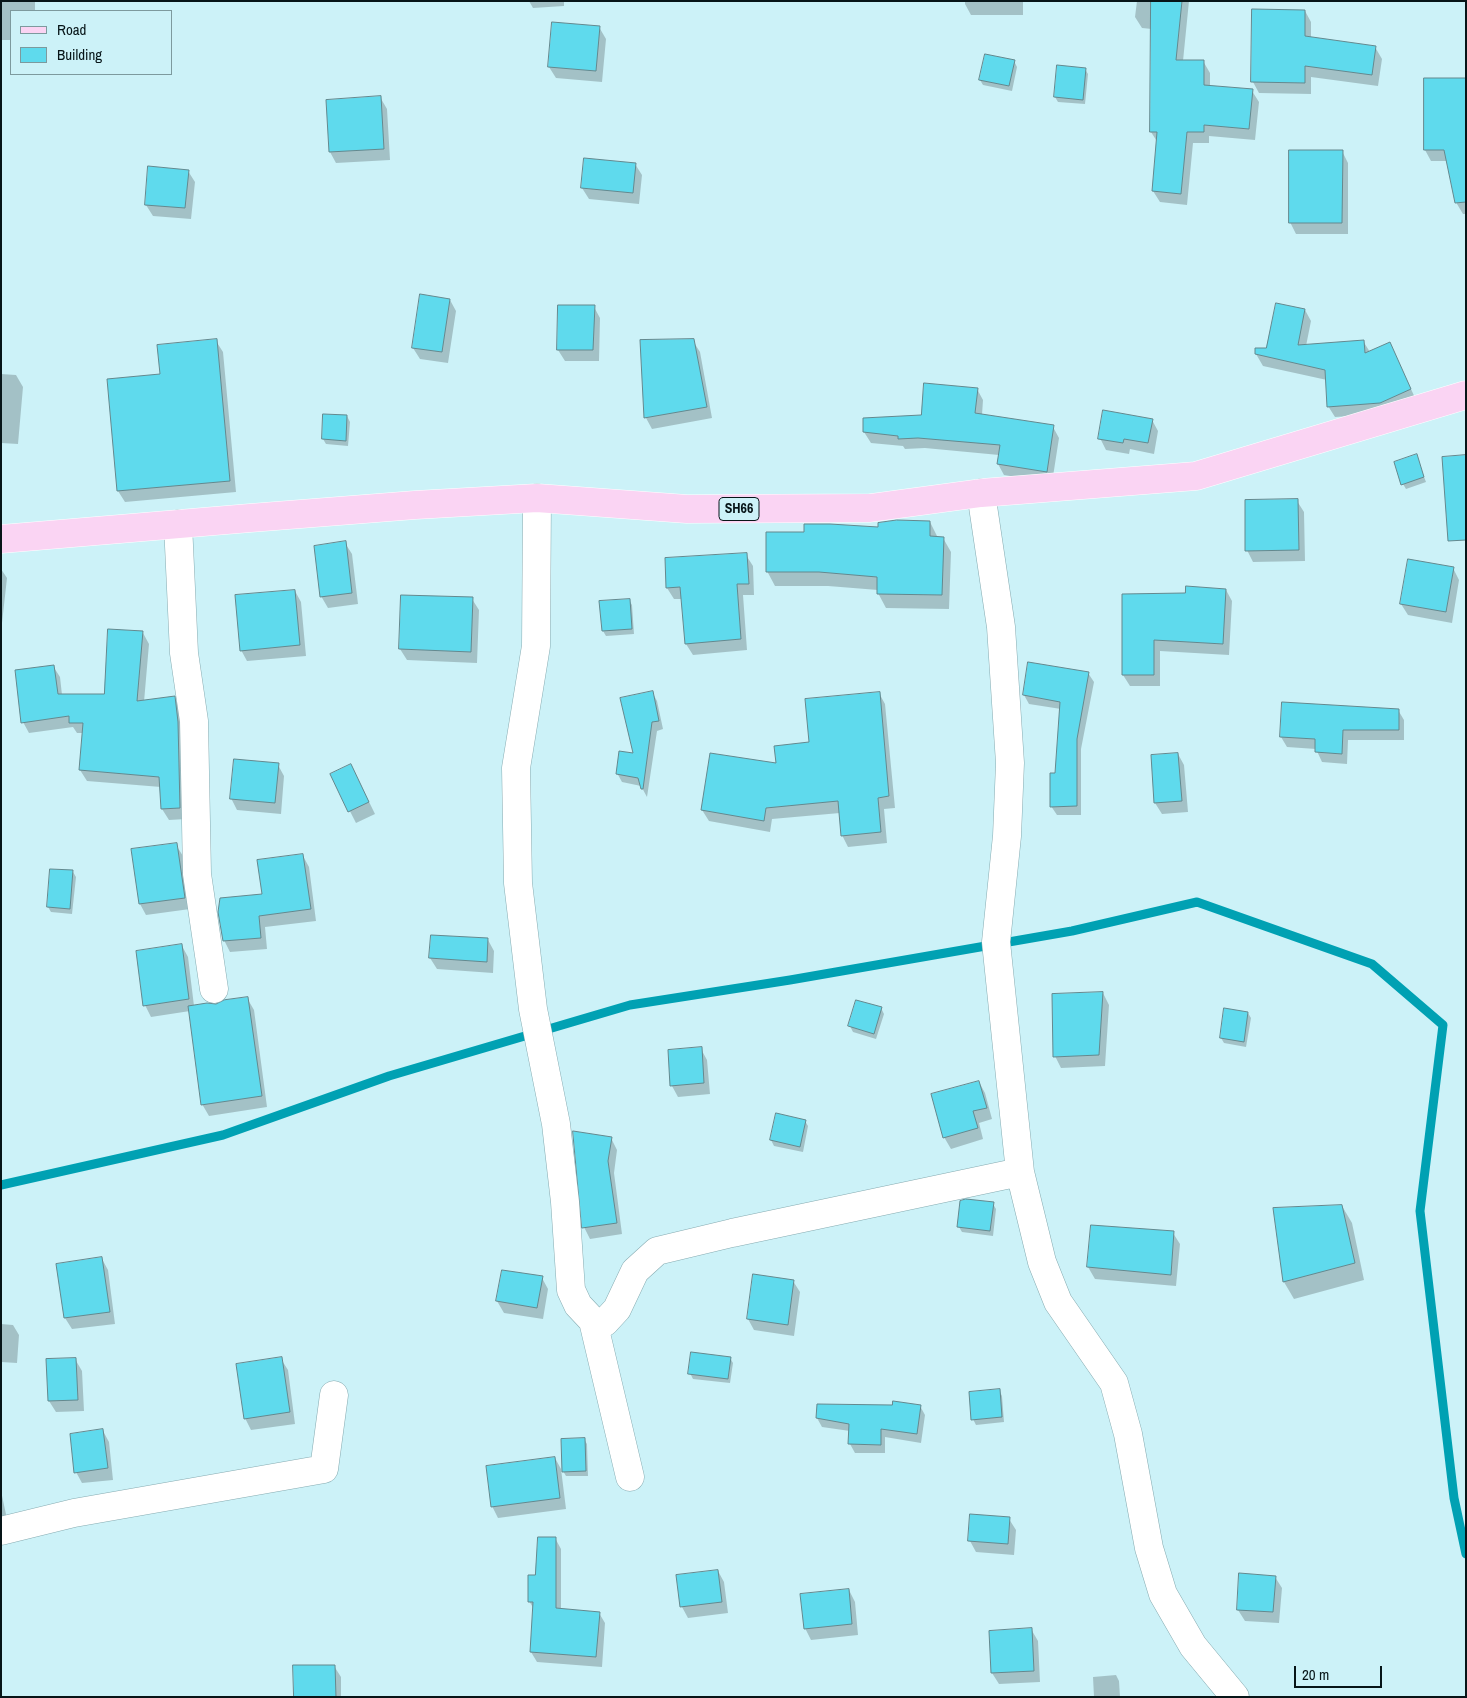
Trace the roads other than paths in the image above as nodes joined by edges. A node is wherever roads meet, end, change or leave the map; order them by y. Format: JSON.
{"nodes":[{"id":1,"x":1466,"y":395,"type":"edge"},
{"id":2,"x":981,"y":493,"type":"junction"},
{"id":3,"x":537,"y":498,"type":"junction"},
{"id":4,"x":178,"y":524,"type":"junction"},
{"id":5,"x":1,"y":539,"type":"edge"},
{"id":6,"x":214,"y":989,"type":"dead end"},
{"id":7,"x":1020,"y":1172,"type":"junction"},
{"id":8,"x":593,"y":1321,"type":"junction"},
{"id":9,"x":334,"y":1395,"type":"dead end"},
{"id":10,"x":630,"y":1477,"type":"dead end"},
{"id":11,"x":1,"y":1531,"type":"edge"},
{"id":12,"x":1235,"y":1697,"type":"edge"}],
"edges":[{"from":1,"to":2,"type":"main road","number":"SH66"},
{"from":2,"to":3,"type":"main road","number":"SH66"},
{"from":2,"to":7,"type":"street"},
{"from":3,"to":4,"type":"main road","number":"SH66"},
{"from":3,"to":8,"type":"street"},
{"from":4,"to":5,"type":"main road","number":"SH66"},
{"from":4,"to":6,"type":"street"},
{"from":7,"to":8,"type":"street"},
{"from":7,"to":12,"type":"street"},
{"from":8,"to":10,"type":"street"},
{"from":9,"to":11,"type":"street"}]}
